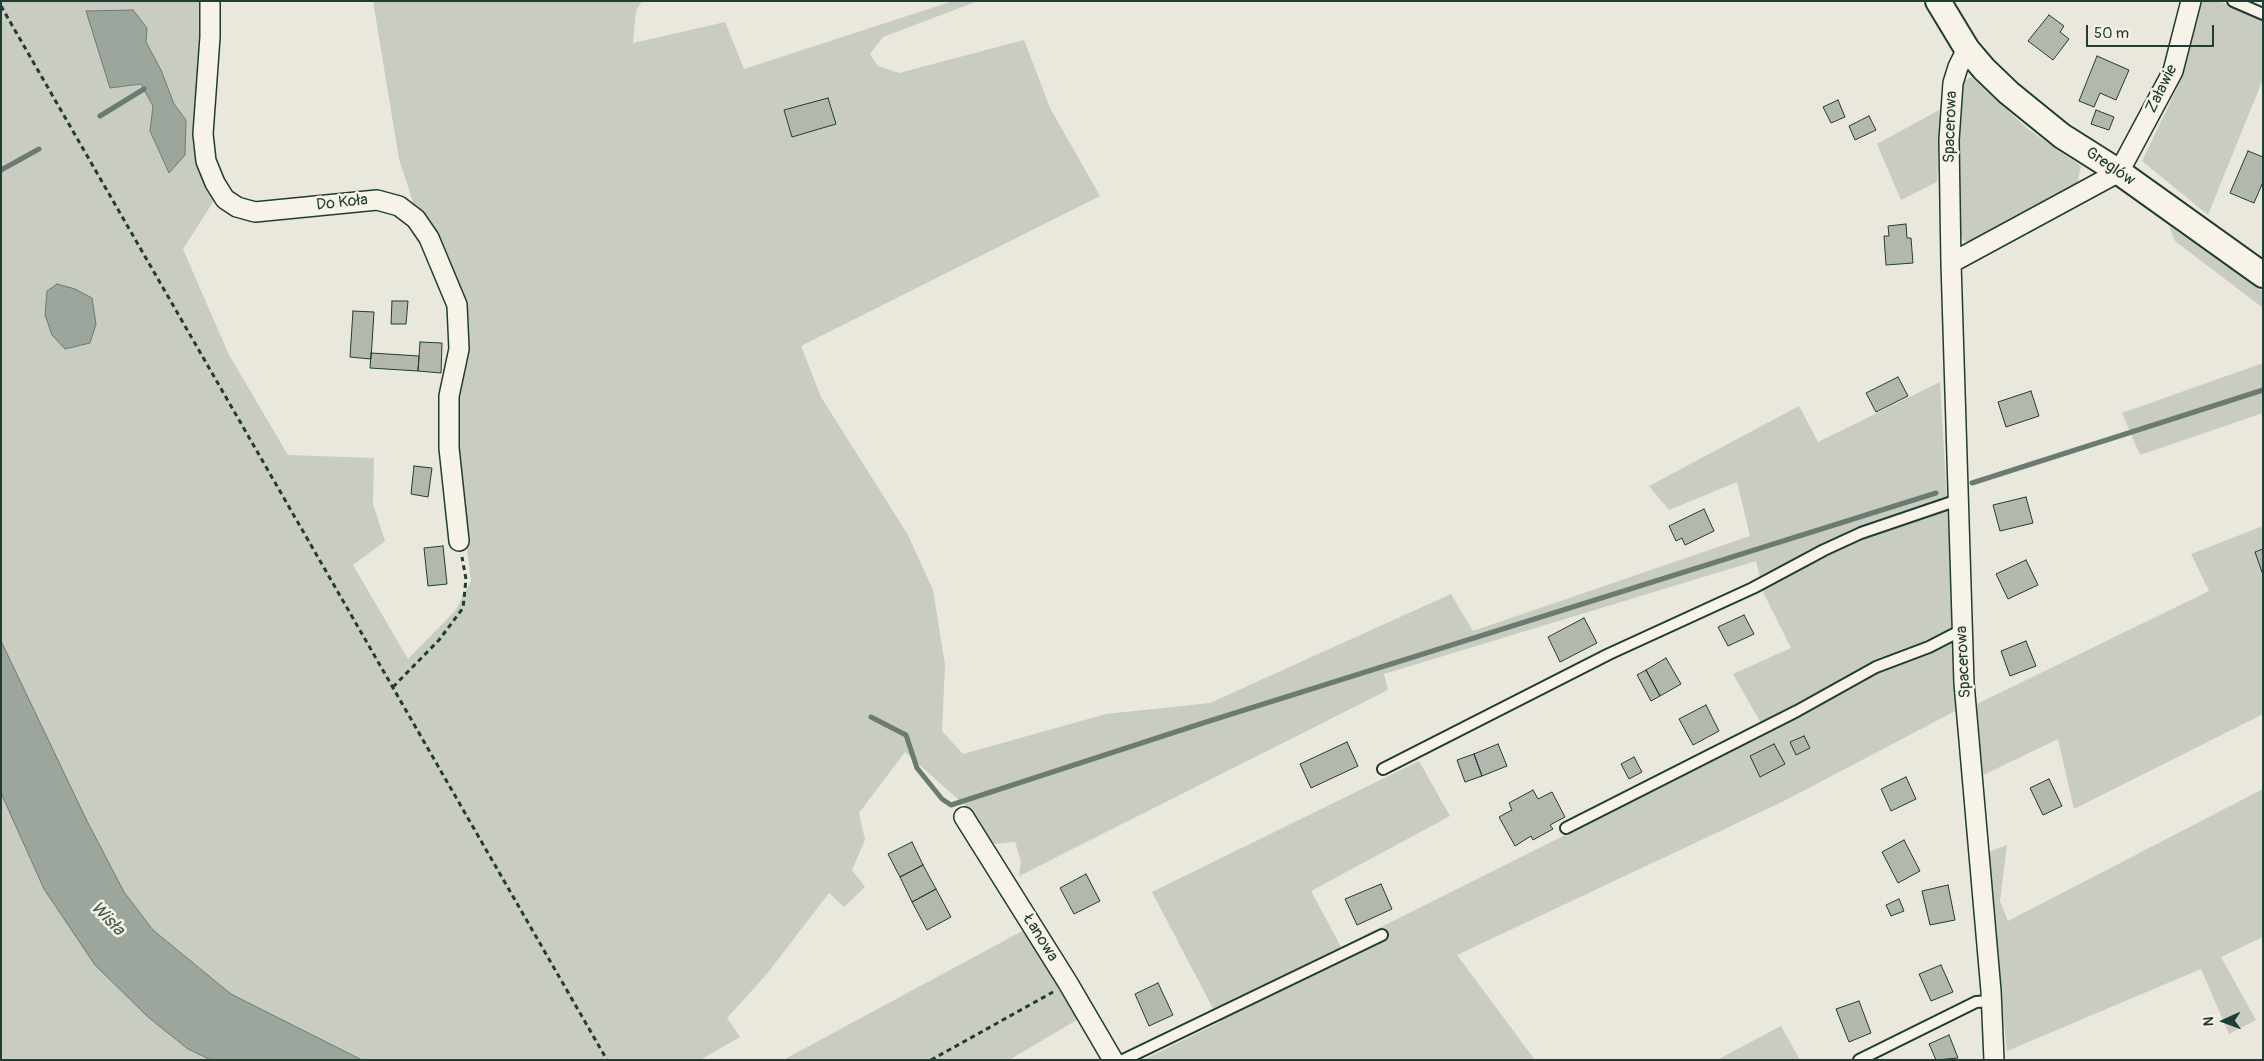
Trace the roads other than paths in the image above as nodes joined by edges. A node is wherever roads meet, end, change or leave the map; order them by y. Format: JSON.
{"nodes":[{"id":1,"x":210,"y":1,"type":"edge"},
{"id":2,"x":1938,"y":1,"type":"edge"},
{"id":3,"x":2190,"y":1,"type":"edge"},
{"id":4,"x":2233,"y":1,"type":"edge"},
{"id":5,"x":2263,"y":14,"type":"edge"},
{"id":6,"x":1967,"y":49,"type":"junction"},
{"id":7,"x":2119,"y":172,"type":"junction"},
{"id":8,"x":1951,"y":263,"type":"junction"},
{"id":9,"x":2263,"y":276,"type":"edge"},
{"id":10,"x":1958,"y":500,"type":"junction"},
{"id":11,"x":459,"y":541,"type":"road end"},
{"id":12,"x":1962,"y":630,"type":"junction"},
{"id":13,"x":1383,"y":769,"type":"dead end"},
{"id":14,"x":964,"y":817,"type":"dead end"},
{"id":15,"x":1566,"y":828,"type":"dead end"},
{"id":16,"x":1382,"y":935,"type":"dead end"},
{"id":17,"x":1992,"y":1001,"type":"junction"},
{"id":18,"x":1113,"y":1060,"type":"edge"},
{"id":19,"x":1123,"y":1060,"type":"edge"},
{"id":20,"x":1859,"y":1060,"type":"edge"},
{"id":21,"x":1994,"y":1060,"type":"edge"}],
"edges":[{"from":1,"to":11,"type":"street","name":"Do Koła"},
{"from":2,"to":6,"type":"street"},
{"from":3,"to":7,"type":"street","name":"Załawie"},
{"from":4,"to":5,"type":"lane"},
{"from":6,"to":7,"type":"street","name":"Greglów"},
{"from":6,"to":8,"type":"street","name":"Spacerowa"},
{"from":7,"to":8,"type":"street"},
{"from":7,"to":9,"type":"street","name":"Greglów"},
{"from":8,"to":10,"type":"street","name":"Spacerowa"},
{"from":10,"to":12,"type":"street","name":"Spacerowa"},
{"from":10,"to":13,"type":"lane"},
{"from":12,"to":15,"type":"lane"},
{"from":12,"to":17,"type":"street","name":"Spacerowa"},
{"from":14,"to":18,"type":"street","name":"Łanowa"},
{"from":16,"to":19,"type":"lane"},
{"from":17,"to":20,"type":"lane"},
{"from":17,"to":21,"type":"street","name":"Spacerowa"}]}
